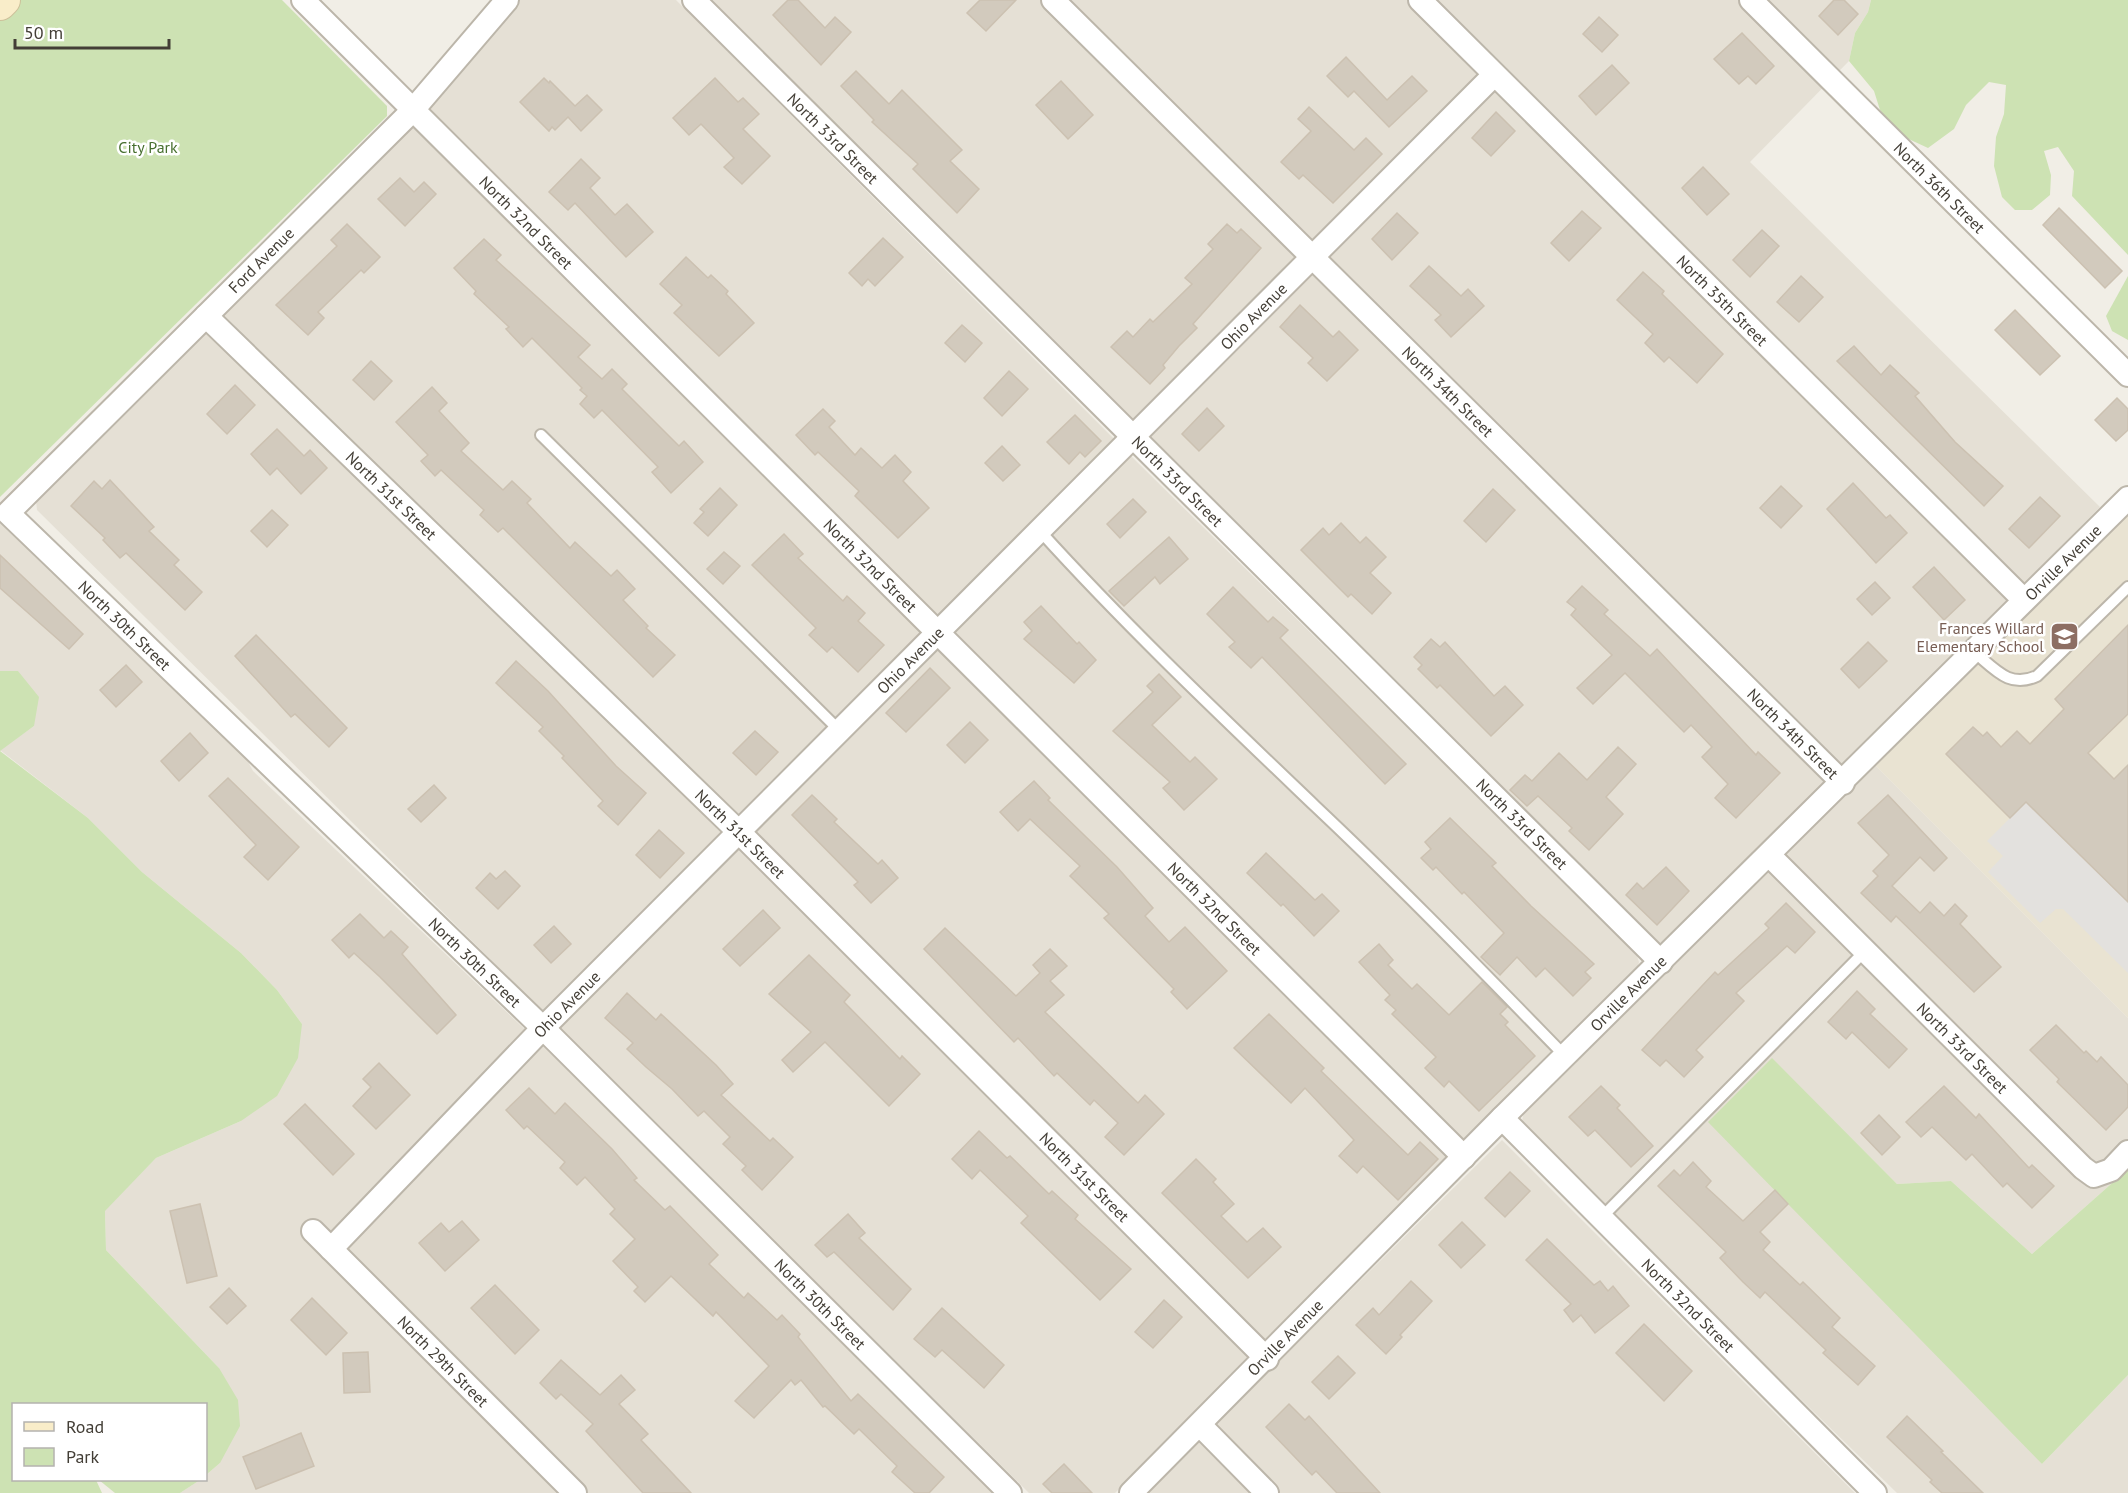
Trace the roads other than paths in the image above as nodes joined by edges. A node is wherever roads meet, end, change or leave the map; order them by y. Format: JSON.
{"nodes":[{"id":1,"x":4,"y":0,"type":"edge"},
{"id":2,"x":303,"y":0,"type":"edge"},
{"id":3,"x":507,"y":0,"type":"edge"},
{"id":4,"x":694,"y":0,"type":"edge"},
{"id":5,"x":1053,"y":0,"type":"edge"},
{"id":6,"x":1420,"y":0,"type":"edge"},
{"id":7,"x":1751,"y":0,"type":"edge"},
{"id":8,"x":0,"y":4,"type":"edge"},
{"id":9,"x":1494,"y":75,"type":"junction"},
{"id":10,"x":412,"y":111,"type":"junction"},
{"id":11,"x":1314,"y":257,"type":"junction"},
{"id":12,"x":206,"y":316,"type":"junction"},
{"id":13,"x":2128,"y":375,"type":"edge"},
{"id":14,"x":541,"y":435,"type":"dead end"},
{"id":15,"x":1131,"y":438,"type":"junction"},
{"id":16,"x":2128,"y":498,"type":"edge"},
{"id":17,"x":8,"y":513,"type":"joint"},
{"id":18,"x":1040,"y":531,"type":"junction"},
{"id":19,"x":2128,"y":587,"type":"edge"},
{"id":20,"x":2024,"y":600,"type":"junction"},
{"id":21,"x":938,"y":633,"type":"junction"},
{"id":22,"x":1973,"y":651,"type":"junction"},
{"id":23,"x":840,"y":731,"type":"junction"},
{"id":24,"x":1843,"y":783,"type":"junction"},
{"id":25,"x":740,"y":833,"type":"junction"},
{"id":26,"x":1769,"y":855,"type":"junction"},
{"id":27,"x":1865,"y":951,"type":"junction"},
{"id":28,"x":1661,"y":962,"type":"junction"},
{"id":29,"x":543,"y":1028,"type":"junction"},
{"id":30,"x":1565,"y":1056,"type":"junction"},
{"id":31,"x":1502,"y":1118,"type":"junction"},
{"id":32,"x":2128,"y":1152,"type":"edge"},
{"id":33,"x":1464,"y":1157,"type":"junction"},
{"id":34,"x":1601,"y":1218,"type":"junction"},
{"id":35,"x":313,"y":1231,"type":"dead end"},
{"id":36,"x":332,"y":1249,"type":"junction"},
{"id":37,"x":1267,"y":1359,"type":"junction"},
{"id":38,"x":1200,"y":1425,"type":"junction"},
{"id":39,"x":575,"y":1493,"type":"edge"},
{"id":40,"x":1010,"y":1493,"type":"edge"},
{"id":41,"x":1131,"y":1493,"type":"edge"},
{"id":42,"x":1267,"y":1493,"type":"edge"},
{"id":43,"x":1875,"y":1493,"type":"edge"}],
"edges":[{"from":1,"to":8,"type":"main road"},
{"from":2,"to":10,"type":"street","name":"North 32nd Street"},
{"from":3,"to":10,"type":"street","name":"Ford Avenue"},
{"from":4,"to":15,"type":"street","name":"North 33rd Street"},
{"from":5,"to":11,"type":"street","name":"North 34th Street"},
{"from":6,"to":9,"type":"street","name":"North 35th Street"},
{"from":7,"to":13,"type":"street","name":"North 36th Street"},
{"from":9,"to":11,"type":"street","name":"Ohio Avenue"},
{"from":9,"to":20,"type":"street","name":"North 35th Street"},
{"from":10,"to":12,"type":"street","name":"Ford Avenue"},
{"from":10,"to":21,"type":"street","name":"North 32nd Street"},
{"from":11,"to":15,"type":"street","name":"Ohio Avenue"},
{"from":11,"to":24,"type":"street","name":"North 34th Street"},
{"from":12,"to":17,"type":"street","name":"Ford Avenue"},
{"from":12,"to":25,"type":"street","name":"North 31st Street"},
{"from":14,"to":23,"type":"lane"},
{"from":15,"to":18,"type":"street","name":"Ohio Avenue"},
{"from":15,"to":28,"type":"street","name":"North 33rd Street"},
{"from":16,"to":20,"type":"street","name":"Orville Avenue"},
{"from":17,"to":29,"type":"street","name":"North 30th Street"},
{"from":18,"to":21,"type":"street","name":"Ohio Avenue"},
{"from":18,"to":30,"type":"lane"},
{"from":19,"to":22,"type":"lane"},
{"from":20,"to":22,"type":"street","name":"Orville Avenue"},
{"from":21,"to":23,"type":"street","name":"Ohio Avenue"},
{"from":21,"to":33,"type":"street","name":"North 32nd Street"},
{"from":22,"to":24,"type":"street","name":"Orville Avenue"},
{"from":23,"to":25,"type":"street","name":"Ohio Avenue"},
{"from":24,"to":26,"type":"street","name":"Orville Avenue"},
{"from":25,"to":29,"type":"street","name":"Ohio Avenue"},
{"from":25,"to":37,"type":"street","name":"North 31st Street"},
{"from":26,"to":27,"type":"street","name":"North 33rd Street"},
{"from":26,"to":28,"type":"street","name":"Orville Avenue"},
{"from":27,"to":32,"type":"street","name":"North 33rd Street"},
{"from":27,"to":34,"type":"lane"},
{"from":28,"to":30,"type":"street","name":"Orville Avenue"},
{"from":29,"to":36,"type":"street","name":"Ohio Avenue"},
{"from":29,"to":40,"type":"street","name":"North 30th Street"},
{"from":30,"to":31,"type":"street","name":"Orville Avenue"},
{"from":31,"to":33,"type":"street","name":"Orville Avenue"},
{"from":31,"to":34,"type":"street","name":"North 32nd Street"},
{"from":33,"to":37,"type":"street","name":"Orville Avenue"},
{"from":34,"to":43,"type":"street","name":"North 32nd Street"},
{"from":35,"to":36,"type":"street","name":"North 29th Street"},
{"from":36,"to":39,"type":"street","name":"North 29th Street"},
{"from":37,"to":38,"type":"street","name":"Orville Avenue"},
{"from":38,"to":41,"type":"street","name":"Orville Avenue"},
{"from":38,"to":42,"type":"street"}]}
